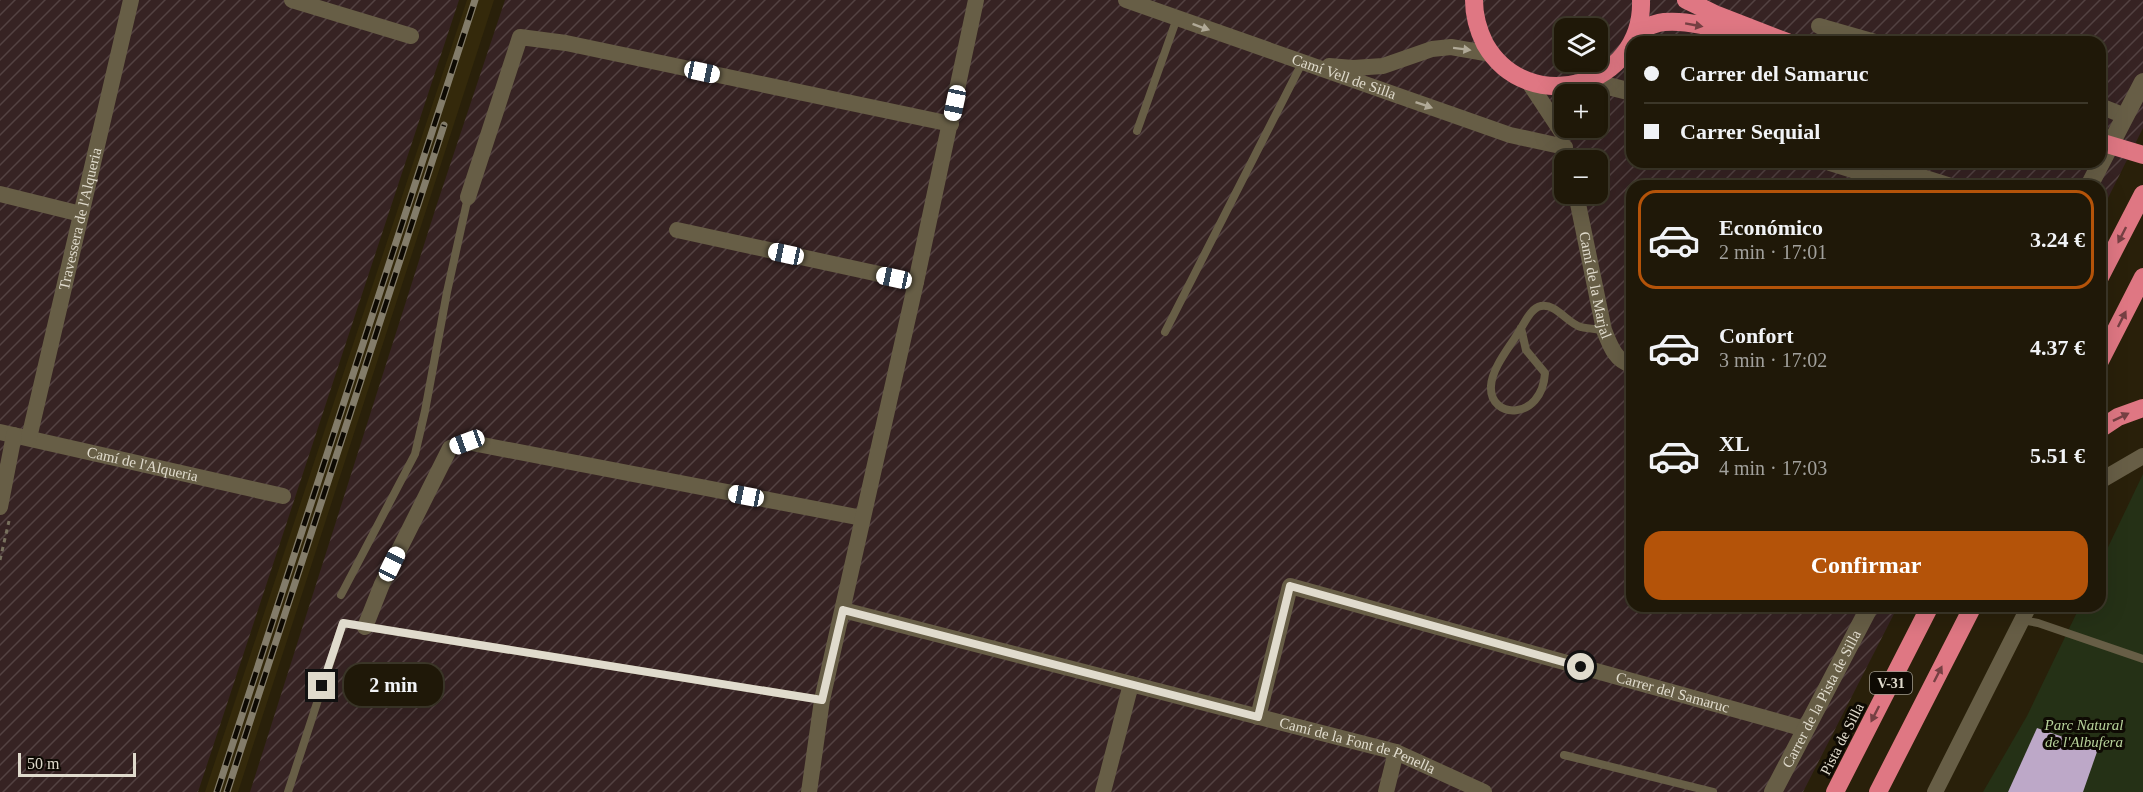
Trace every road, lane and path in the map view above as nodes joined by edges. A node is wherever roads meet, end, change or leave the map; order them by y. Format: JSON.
{"nodes":[{"id":1,"x":131,"y":0,"type":"edge"},
{"id":2,"x":292,"y":0,"type":"edge"},
{"id":3,"x":976,"y":0,"type":"edge"},
{"id":4,"x":1126,"y":0,"type":"edge"},
{"id":5,"x":1641,"y":0,"type":"edge"},
{"id":6,"x":1686,"y":0,"type":"edge"},
{"id":7,"x":1471,"y":4,"type":"edge"},
{"id":8,"x":1177,"y":18,"type":"junction"},
{"id":9,"x":1819,"y":26,"type":"dead end"},
{"id":10,"x":411,"y":36,"type":"dead end"},
{"id":11,"x":1634,"y":36,"type":"edge"},
{"id":12,"x":1640,"y":36,"type":"edge"},
{"id":13,"x":1744,"y":36,"type":"edge"},
{"id":14,"x":1771,"y":36,"type":"edge"},
{"id":15,"x":1854,"y":36,"type":"edge"},
{"id":16,"x":1626,"y":49,"type":"edge"},
{"id":17,"x":1491,"y":54,"type":"junction"},
{"id":18,"x":1302,"y":63,"type":"junction"},
{"id":19,"x":1528,"y":81,"type":"junction"},
{"id":20,"x":2143,"y":82,"type":"edge"},
{"id":21,"x":1584,"y":84,"type":"edge"},
{"id":22,"x":1554,"y":87,"type":"edge"},
{"id":23,"x":1608,"y":89,"type":"edge"},
{"id":24,"x":1626,"y":91,"type":"edge"},
{"id":25,"x":2106,"y":108,"type":"edge"},
{"id":26,"x":2125,"y":116,"type":"junction"},
{"id":27,"x":951,"y":124,"type":"junction"},
{"id":28,"x":1137,"y":131,"type":"dead end"},
{"id":29,"x":1565,"y":139,"type":"edge"},
{"id":30,"x":2106,"y":144,"type":"edge"},
{"id":31,"x":2106,"y":153,"type":"edge"},
{"id":32,"x":2143,"y":155,"type":"edge"},
{"id":33,"x":1849,"y":168,"type":"edge"},
{"id":34,"x":1891,"y":168,"type":"edge"},
{"id":35,"x":1887,"y":180,"type":"edge"},
{"id":36,"x":1929,"y":180,"type":"edge"},
{"id":37,"x":0,"y":194,"type":"edge"},
{"id":38,"x":2143,"y":194,"type":"edge"},
{"id":39,"x":468,"y":197,"type":"joint"},
{"id":40,"x":1577,"y":204,"type":"edge"},
{"id":41,"x":81,"y":214,"type":"junction"},
{"id":42,"x":677,"y":230,"type":"dead end"},
{"id":43,"x":2106,"y":265,"type":"edge"},
{"id":44,"x":2143,"y":278,"type":"edge"},
{"id":45,"x":916,"y":282,"type":"junction"},
{"id":46,"x":1521,"y":328,"type":"junction"},
{"id":47,"x":1604,"y":330,"type":"junction"},
{"id":48,"x":1165,"y":332,"type":"dead end"},
{"id":49,"x":2106,"y":349,"type":"edge"},
{"id":50,"x":1626,"y":364,"type":"edge"},
{"id":51,"x":2143,"y":408,"type":"edge"},
{"id":52,"x":2106,"y":425,"type":"edge"},
{"id":53,"x":14,"y":435,"type":"edge"},
{"id":54,"x":2143,"y":456,"type":"edge"},
{"id":55,"x":2106,"y":477,"type":"edge"},
{"id":56,"x":283,"y":496,"type":"dead end"},
{"id":57,"x":0,"y":507,"type":"edge"},
{"id":58,"x":862,"y":518,"type":"junction"},
{"id":59,"x":341,"y":595,"type":"dead end"},
{"id":60,"x":843,"y":610,"type":"junction"},
{"id":61,"x":1867,"y":612,"type":"edge"},
{"id":62,"x":1927,"y":612,"type":"edge"},
{"id":63,"x":1970,"y":612,"type":"edge"},
{"id":64,"x":2025,"y":613,"type":"edge"},
{"id":65,"x":365,"y":627,"type":"junction"},
{"id":66,"x":2143,"y":659,"type":"edge"},
{"id":67,"x":1131,"y":684,"type":"junction"},
{"id":68,"x":822,"y":700,"type":"junction"},
{"id":69,"x":1258,"y":717,"type":"junction"},
{"id":70,"x":1805,"y":729,"type":"junction"},
{"id":71,"x":1396,"y":752,"type":"junction"},
{"id":72,"x":1564,"y":755,"type":"dead end"},
{"id":73,"x":288,"y":792,"type":"edge"},
{"id":74,"x":809,"y":792,"type":"edge"},
{"id":75,"x":1103,"y":792,"type":"edge"},
{"id":76,"x":1386,"y":792,"type":"edge"},
{"id":77,"x":1484,"y":792,"type":"edge"},
{"id":78,"x":1713,"y":792,"type":"edge"},
{"id":79,"x":1773,"y":792,"type":"edge"},
{"id":80,"x":1835,"y":792,"type":"edge"},
{"id":81,"x":1878,"y":792,"type":"edge"},
{"id":82,"x":1935,"y":792,"type":"edge"}],
"edges":[{"from":1,"to":41,"type":"street","name":"Travessera de l'Alqueria"},
{"from":2,"to":10,"type":"street"},
{"from":3,"to":27,"type":"street"},
{"from":4,"to":8,"type":"street","name":"Camí Vell de Silla"},
{"from":5,"to":11,"type":"highway"},
{"from":6,"to":14,"type":"highway"},
{"from":7,"to":17,"type":"highway"},
{"from":8,"to":18,"type":"street","name":"Camí Vell de Silla","one_way":true},
{"from":8,"to":28,"type":"lane"},
{"from":9,"to":15,"type":"street"},
{"from":12,"to":13,"type":"highway","one_way":true},
{"from":16,"to":21,"type":"highway"},
{"from":18,"to":17,"type":"street","one_way":true},
{"from":17,"to":19,"type":"highway"},
{"from":18,"to":29,"type":"street","name":"Camí Vell de Silla","one_way":true},
{"from":18,"to":48,"type":"lane"},
{"from":19,"to":22,"type":"highway"},
{"from":19,"to":29,"type":"street"},
{"from":20,"to":26,"type":"street"},
{"from":23,"to":24,"type":"street"},
{"from":25,"to":26,"type":"street"},
{"from":26,"to":31,"type":"street"},
{"from":27,"to":39,"type":"street"},
{"from":27,"to":45,"type":"street"},
{"from":30,"to":32,"type":"highway"},
{"from":33,"to":35,"type":"street"},
{"from":34,"to":36,"type":"street"},
{"from":37,"to":41,"type":"street"},
{"from":38,"to":43,"type":"highway","one_way":true},
{"from":39,"to":59,"type":"lane"},
{"from":40,"to":47,"type":"street","name":"Camí de la Marjal"},
{"from":41,"to":53,"type":"street","name":"Travessera de l'Alqueria"},
{"from":42,"to":45,"type":"street"},
{"from":49,"to":44,"type":"highway","one_way":true},
{"from":45,"to":58,"type":"street"},
{"from":46,"to":46,"type":"lane"},
{"from":46,"to":47,"type":"lane"},
{"from":47,"to":50,"type":"street","name":"Camí de la Marjal"},
{"from":52,"to":51,"type":"highway","one_way":true},
{"from":53,"to":56,"type":"street","name":"Camí de l'Alqueria"},
{"from":53,"to":57,"type":"street","name":"Travessera de l'Alqueria"},
{"from":54,"to":55,"type":"street"},
{"from":58,"to":60,"type":"street"},
{"from":58,"to":65,"type":"street"},
{"from":60,"to":67,"type":"street","name":"Camí de la Font de Penella"},
{"from":60,"to":68,"type":"street"},
{"from":61,"to":70,"type":"street","name":"Carrer de la Pista de Silla"},
{"from":62,"to":80,"type":"highway","name":"Pista de Silla","number":"V-31","one_way":true},
{"from":81,"to":63,"type":"highway","number":"V-31","one_way":true},
{"from":64,"to":66,"type":"lane"},
{"from":64,"to":82,"type":"street"},
{"from":65,"to":68,"type":"lane"},
{"from":65,"to":73,"type":"lane"},
{"from":67,"to":69,"type":"street","name":"Camí de la Font de Penella"},
{"from":67,"to":75,"type":"street"},
{"from":68,"to":74,"type":"street"},
{"from":69,"to":70,"type":"street","name":"Carrer del Samaruc"},
{"from":69,"to":71,"type":"street","name":"Camí de la Font de Penella"},
{"from":70,"to":79,"type":"street","name":"Carrer de la Pista de Silla"},
{"from":71,"to":76,"type":"street"},
{"from":71,"to":77,"type":"street","name":"Camí de la Font de Penella"},
{"from":72,"to":78,"type":"lane"}]}
